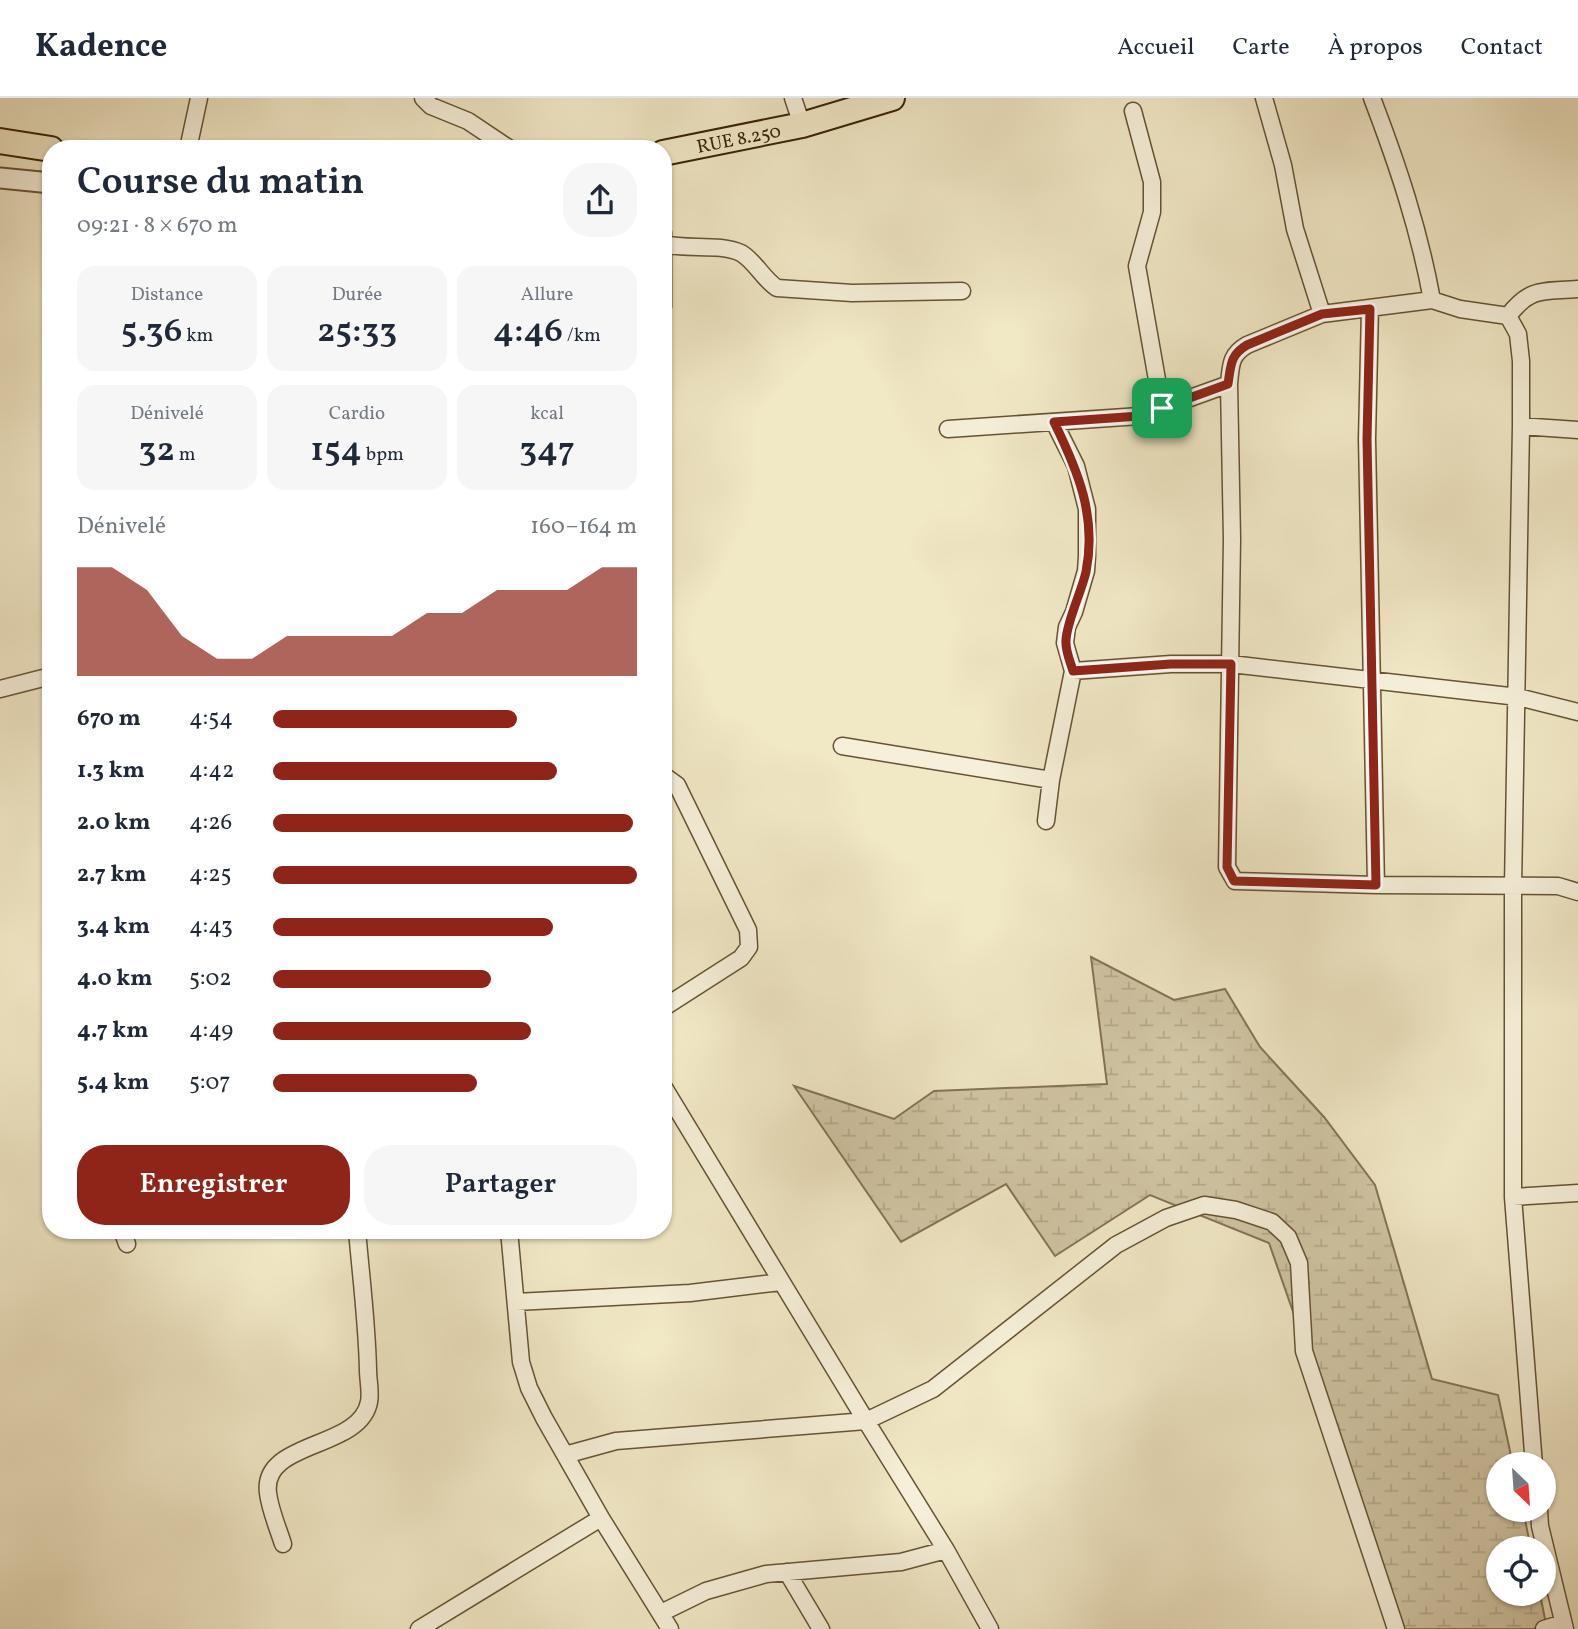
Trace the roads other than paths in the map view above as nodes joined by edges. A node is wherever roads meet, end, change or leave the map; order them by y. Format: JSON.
{"nodes":[{"id":1,"x":199,"y":98,"type":"edge"},
{"id":2,"x":423,"y":98,"type":"edge"},
{"id":3,"x":793,"y":98,"type":"edge"},
{"id":4,"x":892,"y":98,"type":"edge"},
{"id":5,"x":1264,"y":98,"type":"edge"},
{"id":6,"x":1372,"y":98,"type":"edge"},
{"id":7,"x":1133,"y":111,"type":"dead end"},
{"id":8,"x":802,"y":125,"type":"junction"},
{"id":9,"x":190,"y":140,"type":"edge"},
{"id":10,"x":497,"y":140,"type":"edge"},
{"id":11,"x":0,"y":141,"type":"edge"},
{"id":12,"x":42,"y":148,"type":"edge"},
{"id":13,"x":672,"y":151,"type":"edge"},
{"id":14,"x":0,"y":178,"type":"edge"},
{"id":15,"x":42,"y":182,"type":"edge"},
{"id":16,"x":672,"y":246,"type":"edge"},
{"id":17,"x":1578,"y":289,"type":"edge"},
{"id":18,"x":962,"y":291,"type":"dead end"},
{"id":19,"x":1432,"y":300,"type":"junction"},
{"id":20,"x":1370,"y":309,"type":"junction"},
{"id":21,"x":1322,"y":314,"type":"junction"},
{"id":22,"x":1508,"y":316,"type":"junction"},
{"id":23,"x":1228,"y":384,"type":"junction"},
{"id":24,"x":1162,"y":408,"type":"junction"},
{"id":25,"x":1054,"y":422,"type":"junction"},
{"id":26,"x":1521,"y":426,"type":"junction"},
{"id":27,"x":948,"y":429,"type":"dead end"},
{"id":28,"x":1578,"y":430,"type":"edge"},
{"id":29,"x":1231,"y":664,"type":"junction"},
{"id":30,"x":1073,"y":671,"type":"junction"},
{"id":31,"x":42,"y":678,"type":"edge"},
{"id":32,"x":1371,"y":682,"type":"junction"},
{"id":33,"x":0,"y":689,"type":"edge"},
{"id":34,"x":1518,"y":697,"type":"junction"},
{"id":35,"x":1578,"y":712,"type":"edge"},
{"id":36,"x":842,"y":746,"type":"dead end"},
{"id":37,"x":1051,"y":780,"type":"junction"},
{"id":38,"x":672,"y":781,"type":"edge"},
{"id":39,"x":1046,"y":821,"type":"dead end"},
{"id":40,"x":1376,"y":885,"type":"junction"},
{"id":41,"x":1513,"y":887,"type":"junction"},
{"id":42,"x":1578,"y":892,"type":"edge"},
{"id":43,"x":672,"y":1002,"type":"edge"},
{"id":44,"x":672,"y":1102,"type":"edge"},
{"id":45,"x":1578,"y":1193,"type":"edge"},
{"id":46,"x":1513,"y":1197,"type":"junction"},
{"id":47,"x":358,"y":1239,"type":"edge"},
{"id":48,"x":510,"y":1239,"type":"edge"},
{"id":49,"x":781,"y":1282,"type":"junction"},
{"id":50,"x":516,"y":1302,"type":"junction"},
{"id":51,"x":866,"y":1421,"type":"junction"},
{"id":52,"x":1533,"y":1452,"type":"edge"},
{"id":53,"x":565,"y":1455,"type":"junction"},
{"id":54,"x":601,"y":1518,"type":"junction"},
{"id":55,"x":1542,"y":1522,"type":"edge"},
{"id":56,"x":283,"y":1545,"type":"dead end"},
{"id":57,"x":946,"y":1550,"type":"junction"},
{"id":58,"x":787,"y":1572,"type":"junction"},
{"id":59,"x":661,"y":1613,"type":"junction"},
{"id":60,"x":1564,"y":1626,"type":"edge"},
{"id":61,"x":419,"y":1629,"type":"edge"},
{"id":62,"x":670,"y":1629,"type":"edge"},
{"id":63,"x":821,"y":1629,"type":"edge"},
{"id":64,"x":990,"y":1629,"type":"edge"},
{"id":65,"x":1396,"y":1629,"type":"edge"},
{"id":66,"x":1544,"y":1629,"type":"edge"}],
"edges":[{"from":1,"to":9,"type":"street"},
{"from":2,"to":10,"type":"street"},
{"from":3,"to":8,"type":"street"},
{"from":4,"to":8,"type":"highway","name":"RUE 8.250"},
{"from":5,"to":21,"type":"street"},
{"from":6,"to":19,"type":"street"},
{"from":7,"to":24,"type":"street"},
{"from":8,"to":13,"type":"highway","name":"RUE 8.250"},
{"from":11,"to":12,"type":"highway"},
{"from":14,"to":15,"type":"street"},
{"from":16,"to":18,"type":"street"},
{"from":17,"to":22,"type":"street"},
{"from":19,"to":20,"type":"street"},
{"from":19,"to":22,"type":"street"},
{"from":20,"to":21,"type":"street"},
{"from":20,"to":32,"type":"street"},
{"from":21,"to":23,"type":"street"},
{"from":22,"to":26,"type":"street"},
{"from":23,"to":24,"type":"street"},
{"from":23,"to":29,"type":"street"},
{"from":24,"to":25,"type":"street"},
{"from":25,"to":27,"type":"street"},
{"from":25,"to":30,"type":"street"},
{"from":26,"to":28,"type":"street"},
{"from":26,"to":34,"type":"street"},
{"from":29,"to":30,"type":"street"},
{"from":29,"to":32,"type":"street"},
{"from":29,"to":40,"type":"street"},
{"from":30,"to":37,"type":"street"},
{"from":31,"to":33,"type":"street"},
{"from":32,"to":34,"type":"street"},
{"from":32,"to":40,"type":"street"},
{"from":34,"to":35,"type":"street"},
{"from":34,"to":41,"type":"street"},
{"from":36,"to":37,"type":"street"},
{"from":37,"to":39,"type":"street"},
{"from":38,"to":43,"type":"street"},
{"from":40,"to":41,"type":"street"},
{"from":41,"to":42,"type":"street"},
{"from":41,"to":46,"type":"street"},
{"from":44,"to":49,"type":"street"},
{"from":45,"to":46,"type":"street"},
{"from":46,"to":52,"type":"street"},
{"from":47,"to":56,"type":"street"},
{"from":48,"to":50,"type":"street"},
{"from":49,"to":50,"type":"street"},
{"from":49,"to":51,"type":"street"},
{"from":50,"to":53,"type":"street"},
{"from":51,"to":53,"type":"street"},
{"from":51,"to":57,"type":"street"},
{"from":51,"to":65,"type":"street"},
{"from":53,"to":54,"type":"street"},
{"from":54,"to":59,"type":"street"},
{"from":54,"to":61,"type":"street"},
{"from":55,"to":60,"type":"street"},
{"from":57,"to":58,"type":"street"},
{"from":57,"to":64,"type":"street"},
{"from":58,"to":59,"type":"street"},
{"from":58,"to":63,"type":"street"},
{"from":59,"to":62,"type":"street"},
{"from":60,"to":66,"type":"street"}]}
